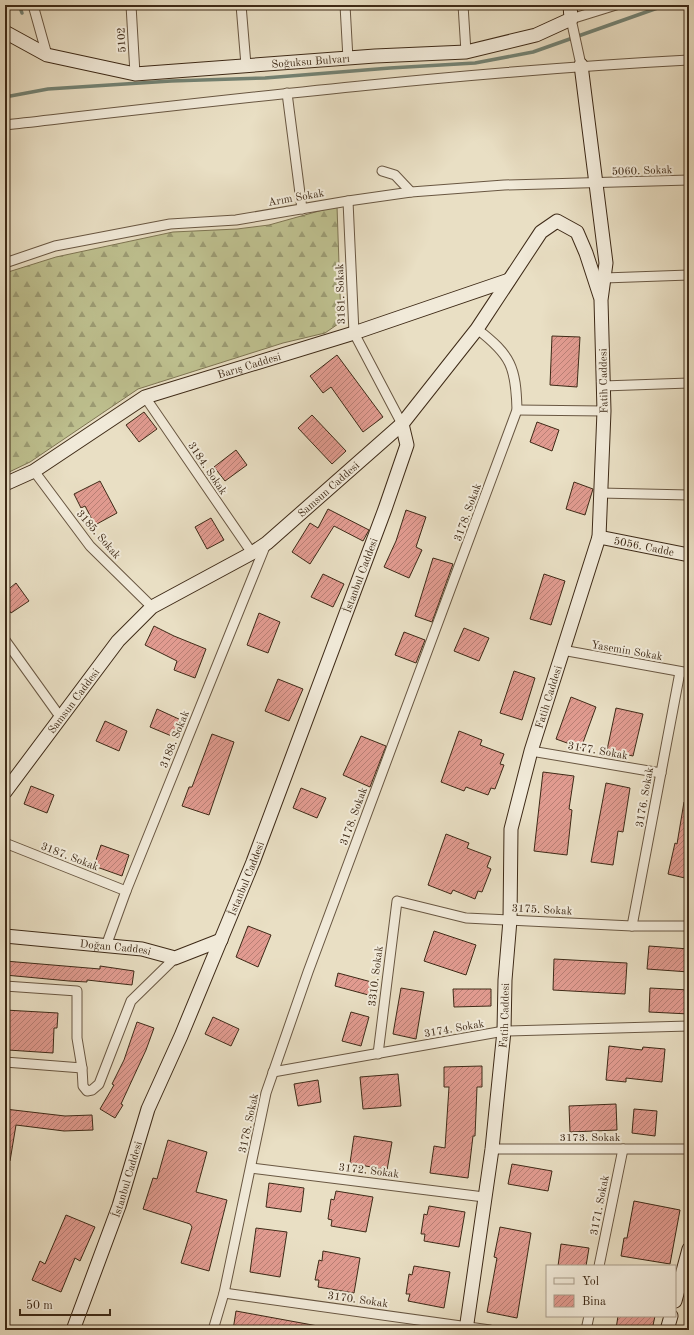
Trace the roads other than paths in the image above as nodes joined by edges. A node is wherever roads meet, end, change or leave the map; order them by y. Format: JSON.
{"nodes":[{"id":1,"x":33,"y":5,"type":"edge"},
{"id":2,"x":131,"y":5,"type":"edge"},
{"id":3,"x":240,"y":5,"type":"edge"},
{"id":4,"x":345,"y":5,"type":"edge"},
{"id":5,"x":463,"y":5,"type":"edge"},
{"id":6,"x":570,"y":5,"type":"edge"},
{"id":7,"x":616,"y":5,"type":"edge"},
{"id":8,"x":572,"y":24,"type":"junction"},
{"id":9,"x":5,"y":32,"type":"edge"},
{"id":10,"x":466,"y":52,"type":"junction"},
{"id":11,"x":47,"y":55,"type":"junction"},
{"id":12,"x":348,"y":59,"type":"junction"},
{"id":13,"x":689,"y":60,"type":"edge"},
{"id":14,"x":246,"y":65,"type":"junction"},
{"id":15,"x":581,"y":66,"type":"junction"},
{"id":16,"x":135,"y":74,"type":"junction"},
{"id":17,"x":287,"y":93,"type":"junction"},
{"id":18,"x":5,"y":124,"type":"edge"},
{"id":19,"x":382,"y":171,"type":"dead end"},
{"id":20,"x":689,"y":180,"type":"edge"},
{"id":21,"x":596,"y":184,"type":"junction"},
{"id":22,"x":411,"y":192,"type":"junction"},
{"id":23,"x":348,"y":200,"type":"junction"},
{"id":24,"x":302,"y":208,"type":"junction"},
{"id":25,"x":5,"y":263,"type":"edge"},
{"id":26,"x":689,"y":275,"type":"edge"},
{"id":27,"x":604,"y":278,"type":"junction"},
{"id":28,"x":509,"y":280,"type":"junction"},
{"id":29,"x":601,"y":300,"type":"junction"},
{"id":30,"x":477,"y":329,"type":"junction"},
{"id":31,"x":354,"y":333,"type":"junction"},
{"id":32,"x":689,"y":383,"type":"edge"},
{"id":33,"x":603,"y":386,"type":"junction"},
{"id":34,"x":145,"y":397,"type":"junction"},
{"id":35,"x":518,"y":410,"type":"junction"},
{"id":36,"x":604,"y":411,"type":"junction"},
{"id":37,"x":402,"y":424,"type":"junction"},
{"id":38,"x":34,"y":471,"type":"junction"},
{"id":39,"x":5,"y":484,"type":"edge"},
{"id":40,"x":600,"y":494,"type":"junction"},
{"id":41,"x":689,"y":495,"type":"edge"},
{"id":42,"x":599,"y":537,"type":"junction"},
{"id":43,"x":267,"y":543,"type":"junction"},
{"id":44,"x":252,"y":553,"type":"junction"},
{"id":45,"x":689,"y":555,"type":"edge"},
{"id":46,"x":152,"y":607,"type":"junction"},
{"id":47,"x":5,"y":640,"type":"edge"},
{"id":48,"x":562,"y":650,"type":"junction"},
{"id":49,"x":684,"y":672,"type":"edge"},
{"id":50,"x":61,"y":718,"type":"junction"},
{"id":51,"x":531,"y":751,"type":"junction"},
{"id":52,"x":660,"y":773,"type":"junction"},
{"id":53,"x":5,"y":792,"type":"edge"},
{"id":54,"x":5,"y":843,"type":"edge"},
{"id":55,"x":126,"y":891,"type":"junction"},
{"id":56,"x":396,"y":901,"type":"joint"},
{"id":57,"x":510,"y":920,"type":"junction"},
{"id":58,"x":632,"y":926,"type":"junction"},
{"id":59,"x":689,"y":926,"type":"edge"},
{"id":60,"x":5,"y":936,"type":"edge"},
{"id":61,"x":221,"y":940,"type":"junction"},
{"id":62,"x":106,"y":946,"type":"junction"},
{"id":63,"x":175,"y":958,"type":"junction"},
{"id":64,"x":5,"y":986,"type":"edge"},
{"id":65,"x":689,"y":1026,"type":"edge"},
{"id":66,"x":504,"y":1031,"type":"junction"},
{"id":67,"x":378,"y":1054,"type":"junction"},
{"id":68,"x":5,"y":1062,"type":"edge"},
{"id":69,"x":82,"y":1068,"type":"junction"},
{"id":70,"x":273,"y":1072,"type":"junction"},
{"id":71,"x":623,"y":1149,"type":"junction"},
{"id":72,"x":689,"y":1149,"type":"edge"},
{"id":73,"x":492,"y":1150,"type":"junction"},
{"id":74,"x":251,"y":1168,"type":"junction"},
{"id":75,"x":484,"y":1197,"type":"junction"},
{"id":76,"x":689,"y":1249,"type":"edge"},
{"id":77,"x":599,"y":1265,"type":"edge"},
{"id":78,"x":224,"y":1293,"type":"junction"},
{"id":79,"x":676,"y":1297,"type":"edge"},
{"id":80,"x":589,"y":1317,"type":"edge"},
{"id":81,"x":671,"y":1317,"type":"edge"},
{"id":82,"x":466,"y":1328,"type":"edge"},
{"id":83,"x":73,"y":1330,"type":"edge"},
{"id":84,"x":213,"y":1330,"type":"edge"},
{"id":85,"x":490,"y":1330,"type":"edge"},
{"id":86,"x":586,"y":1330,"type":"edge"},
{"id":87,"x":667,"y":1330,"type":"edge"}],
"edges":[{"from":1,"to":11,"type":"street"},
{"from":2,"to":16,"type":"street","name":"5102"},
{"from":3,"to":14,"type":"street"},
{"from":4,"to":12,"type":"street"},
{"from":5,"to":10,"type":"street"},
{"from":6,"to":8,"type":"street"},
{"from":7,"to":8,"type":"street"},
{"from":8,"to":10,"type":"street","name":"Soğuksu Bulvarı"},
{"from":8,"to":15,"type":"street"},
{"from":9,"to":11,"type":"street","name":"Soğuksu Bulvarı"},
{"from":10,"to":12,"type":"street","name":"Soğuksu Bulvarı"},
{"from":11,"to":16,"type":"street","name":"Soğuksu Bulvarı"},
{"from":12,"to":14,"type":"street","name":"Soğuksu Bulvarı"},
{"from":13,"to":15,"type":"street"},
{"from":14,"to":16,"type":"street","name":"Soğuksu Bulvarı"},
{"from":15,"to":17,"type":"street"},
{"from":15,"to":21,"type":"street","name":"Fatih Caddesi"},
{"from":17,"to":18,"type":"street"},
{"from":17,"to":24,"type":"street"},
{"from":19,"to":22,"type":"street"},
{"from":20,"to":21,"type":"street","name":"5060. Sokak"},
{"from":21,"to":22,"type":"street","name":"Arım Sokak"},
{"from":21,"to":27,"type":"street","name":"Fatih Caddesi"},
{"from":22,"to":23,"type":"street","name":"Arım Sokak"},
{"from":23,"to":24,"type":"street","name":"Arım Sokak"},
{"from":23,"to":31,"type":"street","name":"3181. Sokak"},
{"from":24,"to":25,"type":"street","name":"Arım Sokak"},
{"from":26,"to":27,"type":"street"},
{"from":27,"to":29,"type":"street","name":"Fatih Caddesi"},
{"from":28,"to":29,"type":"street","name":"Samsun Caddesi"},
{"from":28,"to":30,"type":"street","name":"Samsun Caddesi"},
{"from":28,"to":31,"type":"street","name":"Barış Caddesi"},
{"from":29,"to":33,"type":"street","name":"Fatih Caddesi"},
{"from":30,"to":35,"type":"street","name":"3178. Sokak"},
{"from":30,"to":37,"type":"street","name":"Samsun Caddesi"},
{"from":31,"to":34,"type":"street","name":"Barış Caddesi"},
{"from":31,"to":37,"type":"street","name":"3181. Sokak"},
{"from":32,"to":33,"type":"street"},
{"from":33,"to":36,"type":"street","name":"Fatih Caddesi"},
{"from":34,"to":38,"type":"street","name":"Barış Caddesi"},
{"from":34,"to":44,"type":"street","name":"3184. Sokak"},
{"from":35,"to":36,"type":"street"},
{"from":35,"to":70,"type":"street","name":"3178. Sokak"},
{"from":36,"to":40,"type":"street","name":"Fatih Caddesi"},
{"from":37,"to":43,"type":"street","name":"Samsun Caddesi"},
{"from":37,"to":61,"type":"street","name":"İstanbul Caddesi"},
{"from":38,"to":39,"type":"street","name":"Barış Caddesi"},
{"from":38,"to":46,"type":"street","name":"3185. Sokak"},
{"from":40,"to":41,"type":"street"},
{"from":40,"to":42,"type":"street","name":"Fatih Caddesi"},
{"from":42,"to":45,"type":"street","name":"5056. Cadde"},
{"from":42,"to":48,"type":"street","name":"Fatih Caddesi"},
{"from":43,"to":44,"type":"street","name":"Samsun Caddesi"},
{"from":43,"to":55,"type":"street","name":"3188. Sokak"},
{"from":44,"to":46,"type":"street","name":"Samsun Caddesi"},
{"from":46,"to":50,"type":"street","name":"Samsun Caddesi"},
{"from":47,"to":50,"type":"street"},
{"from":48,"to":49,"type":"street","name":"Yasemin Sokak"},
{"from":48,"to":51,"type":"street","name":"Fatih Caddesi"},
{"from":49,"to":52,"type":"street","name":"3176. Sokak"},
{"from":50,"to":53,"type":"street","name":"Samsun Caddesi"},
{"from":51,"to":52,"type":"street","name":"3177. Sokak"},
{"from":51,"to":57,"type":"street","name":"Fatih Caddesi"},
{"from":52,"to":58,"type":"street","name":"3176. Sokak"},
{"from":54,"to":55,"type":"street","name":"3187. Sokak"},
{"from":55,"to":62,"type":"street","name":"3188. Sokak"},
{"from":56,"to":57,"type":"street","name":"3175. Sokak"},
{"from":56,"to":67,"type":"street","name":"3310. Sokak"},
{"from":57,"to":58,"type":"street","name":"3175. Sokak"},
{"from":57,"to":66,"type":"street","name":"Fatih Caddesi"},
{"from":58,"to":59,"type":"street","name":"3175. Sokak"},
{"from":60,"to":62,"type":"street","name":"Doğan Caddesi"},
{"from":61,"to":63,"type":"street"},
{"from":61,"to":83,"type":"street","name":"İstanbul Caddesi"},
{"from":62,"to":63,"type":"street","name":"Doğan Caddesi"},
{"from":63,"to":69,"type":"street"},
{"from":64,"to":69,"type":"street"},
{"from":65,"to":66,"type":"street","name":"3174. Sokak"},
{"from":66,"to":67,"type":"street","name":"3174. Sokak"},
{"from":66,"to":73,"type":"street","name":"Fatih Caddesi"},
{"from":67,"to":70,"type":"street","name":"3174. Sokak"},
{"from":68,"to":69,"type":"street"},
{"from":70,"to":74,"type":"street","name":"3178. Sokak"},
{"from":71,"to":72,"type":"street","name":"3173. Sokak"},
{"from":71,"to":73,"type":"street","name":"3173. Sokak"},
{"from":71,"to":77,"type":"street","name":"3171. Sokak"},
{"from":73,"to":75,"type":"street","name":"Fatih Caddesi"},
{"from":74,"to":75,"type":"street","name":"3172. Sokak"},
{"from":74,"to":78,"type":"street","name":"3178. Sokak"},
{"from":75,"to":82,"type":"street","name":"Fatih Caddesi"},
{"from":76,"to":79,"type":"street"},
{"from":78,"to":82,"type":"street","name":"3170. Sokak"},
{"from":78,"to":84,"type":"street","name":"3178. Sokak"},
{"from":80,"to":86,"type":"street"},
{"from":81,"to":87,"type":"street"},
{"from":82,"to":85,"type":"street","name":"3170. Sokak"}]}
